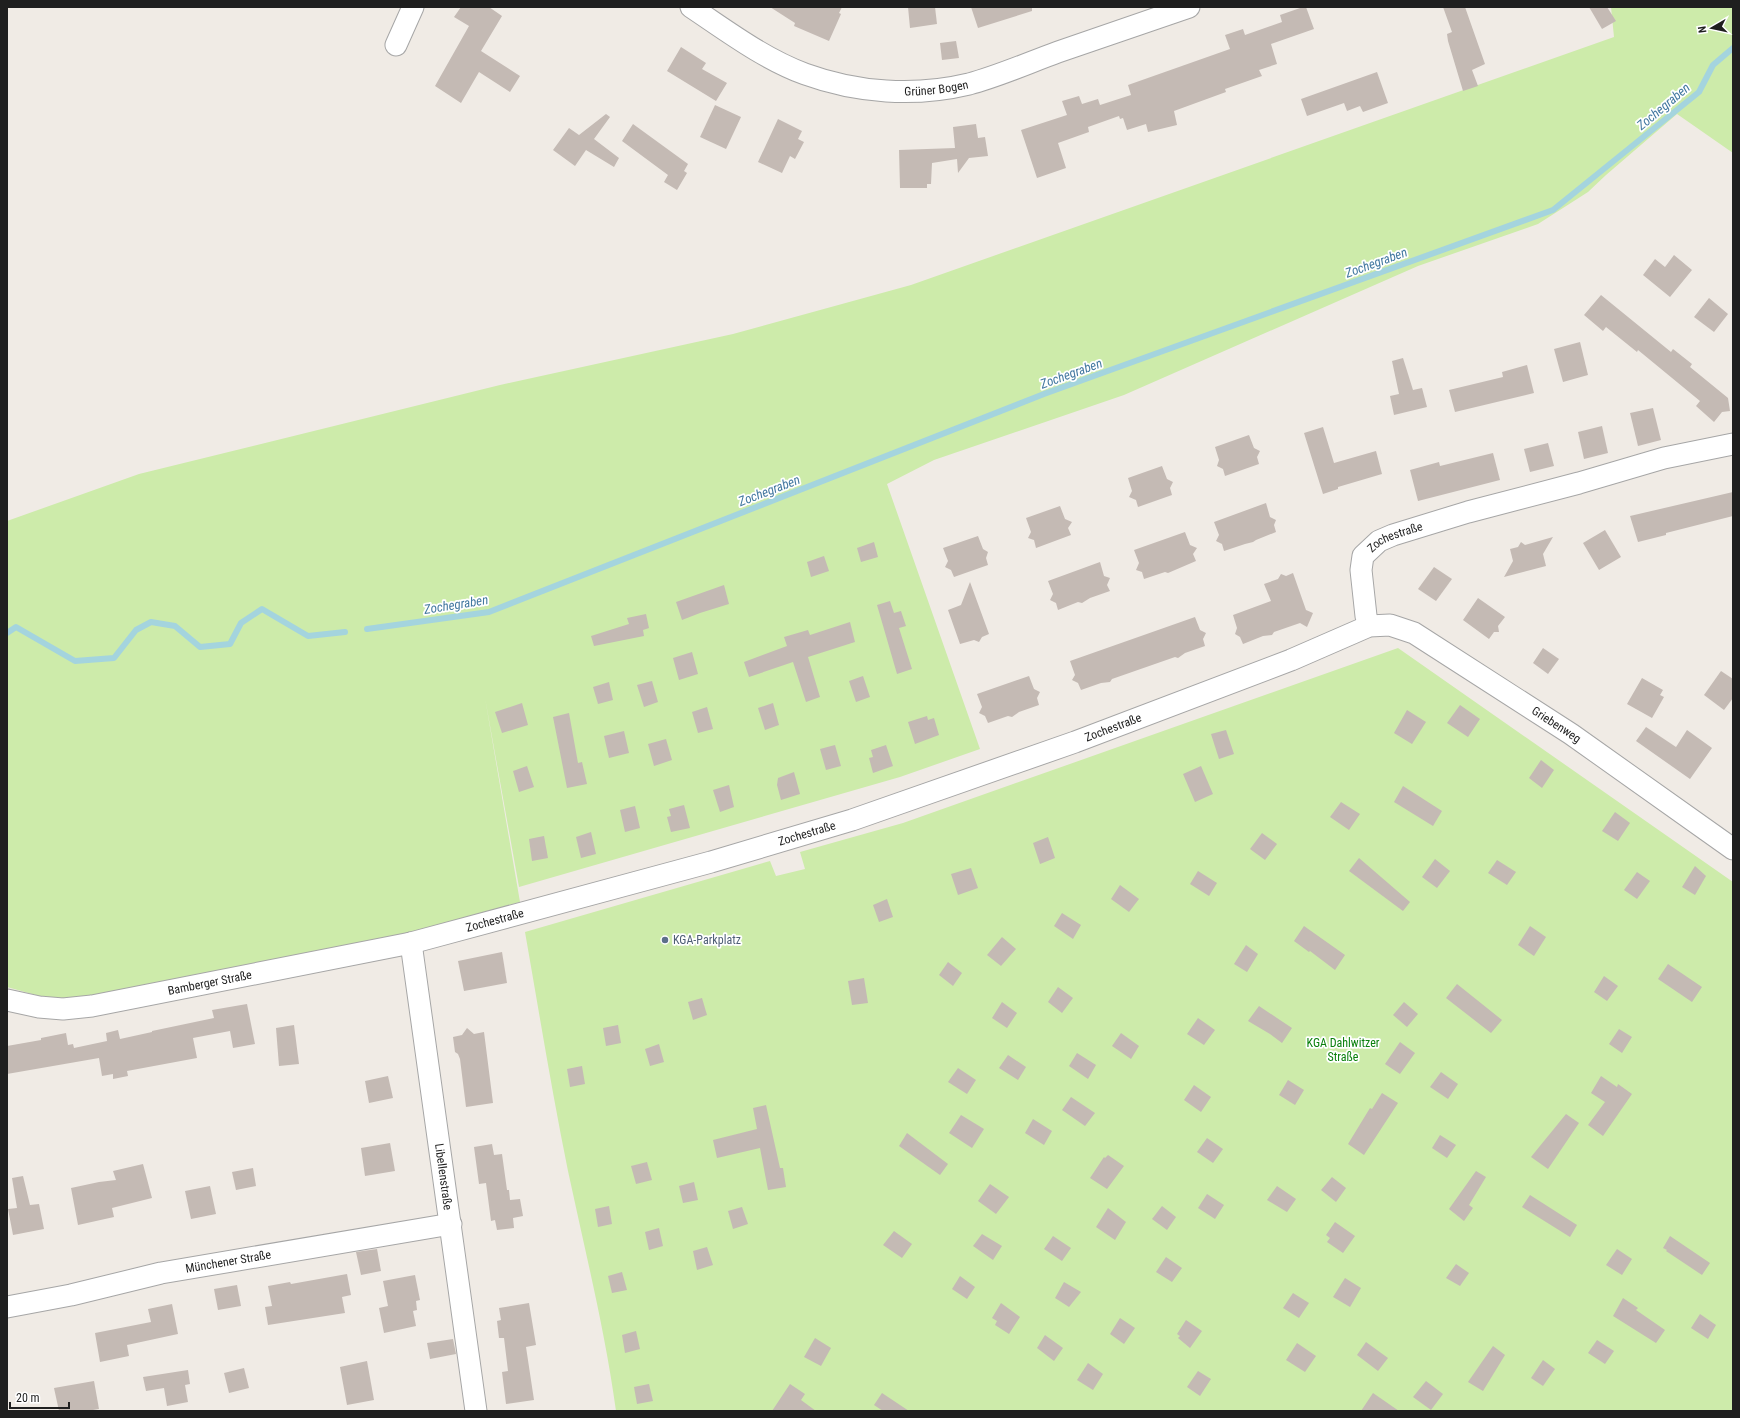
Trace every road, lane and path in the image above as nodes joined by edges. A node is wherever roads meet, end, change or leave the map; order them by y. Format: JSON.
{"nodes":[{"id":1,"x":413,"y":7,"type":"edge"},
{"id":2,"x":691,"y":7,"type":"edge"},
{"id":3,"x":1189,"y":7,"type":"edge"},
{"id":4,"x":396,"y":45,"type":"dead end"},
{"id":5,"x":1733,"y":444,"type":"edge"},
{"id":6,"x":1369,"y":626,"type":"junction"},
{"id":7,"x":1733,"y":849,"type":"edge"},
{"id":8,"x":411,"y":944,"type":"junction"},
{"id":9,"x":7,"y":1000,"type":"edge"},
{"id":10,"x":451,"y":1224,"type":"junction"},
{"id":11,"x":7,"y":1307,"type":"edge"},
{"id":12,"x":476,"y":1411,"type":"edge"}],
"edges":[{"from":1,"to":4,"type":"street"},
{"from":2,"to":3,"type":"street","name":"Grüner Bogen"},
{"from":5,"to":6,"type":"street","name":"Zochestraße"},
{"from":6,"to":7,"type":"street","name":"Griebenweg"},
{"from":6,"to":8,"type":"street","name":"Zochestraße"},
{"from":8,"to":9,"type":"street","name":"Bamberger Straße"},
{"from":8,"to":10,"type":"street","name":"Libellenstraße"},
{"from":10,"to":11,"type":"street","name":"Münchener Straße"},
{"from":10,"to":12,"type":"street","name":"Libellenstraße"}]}
